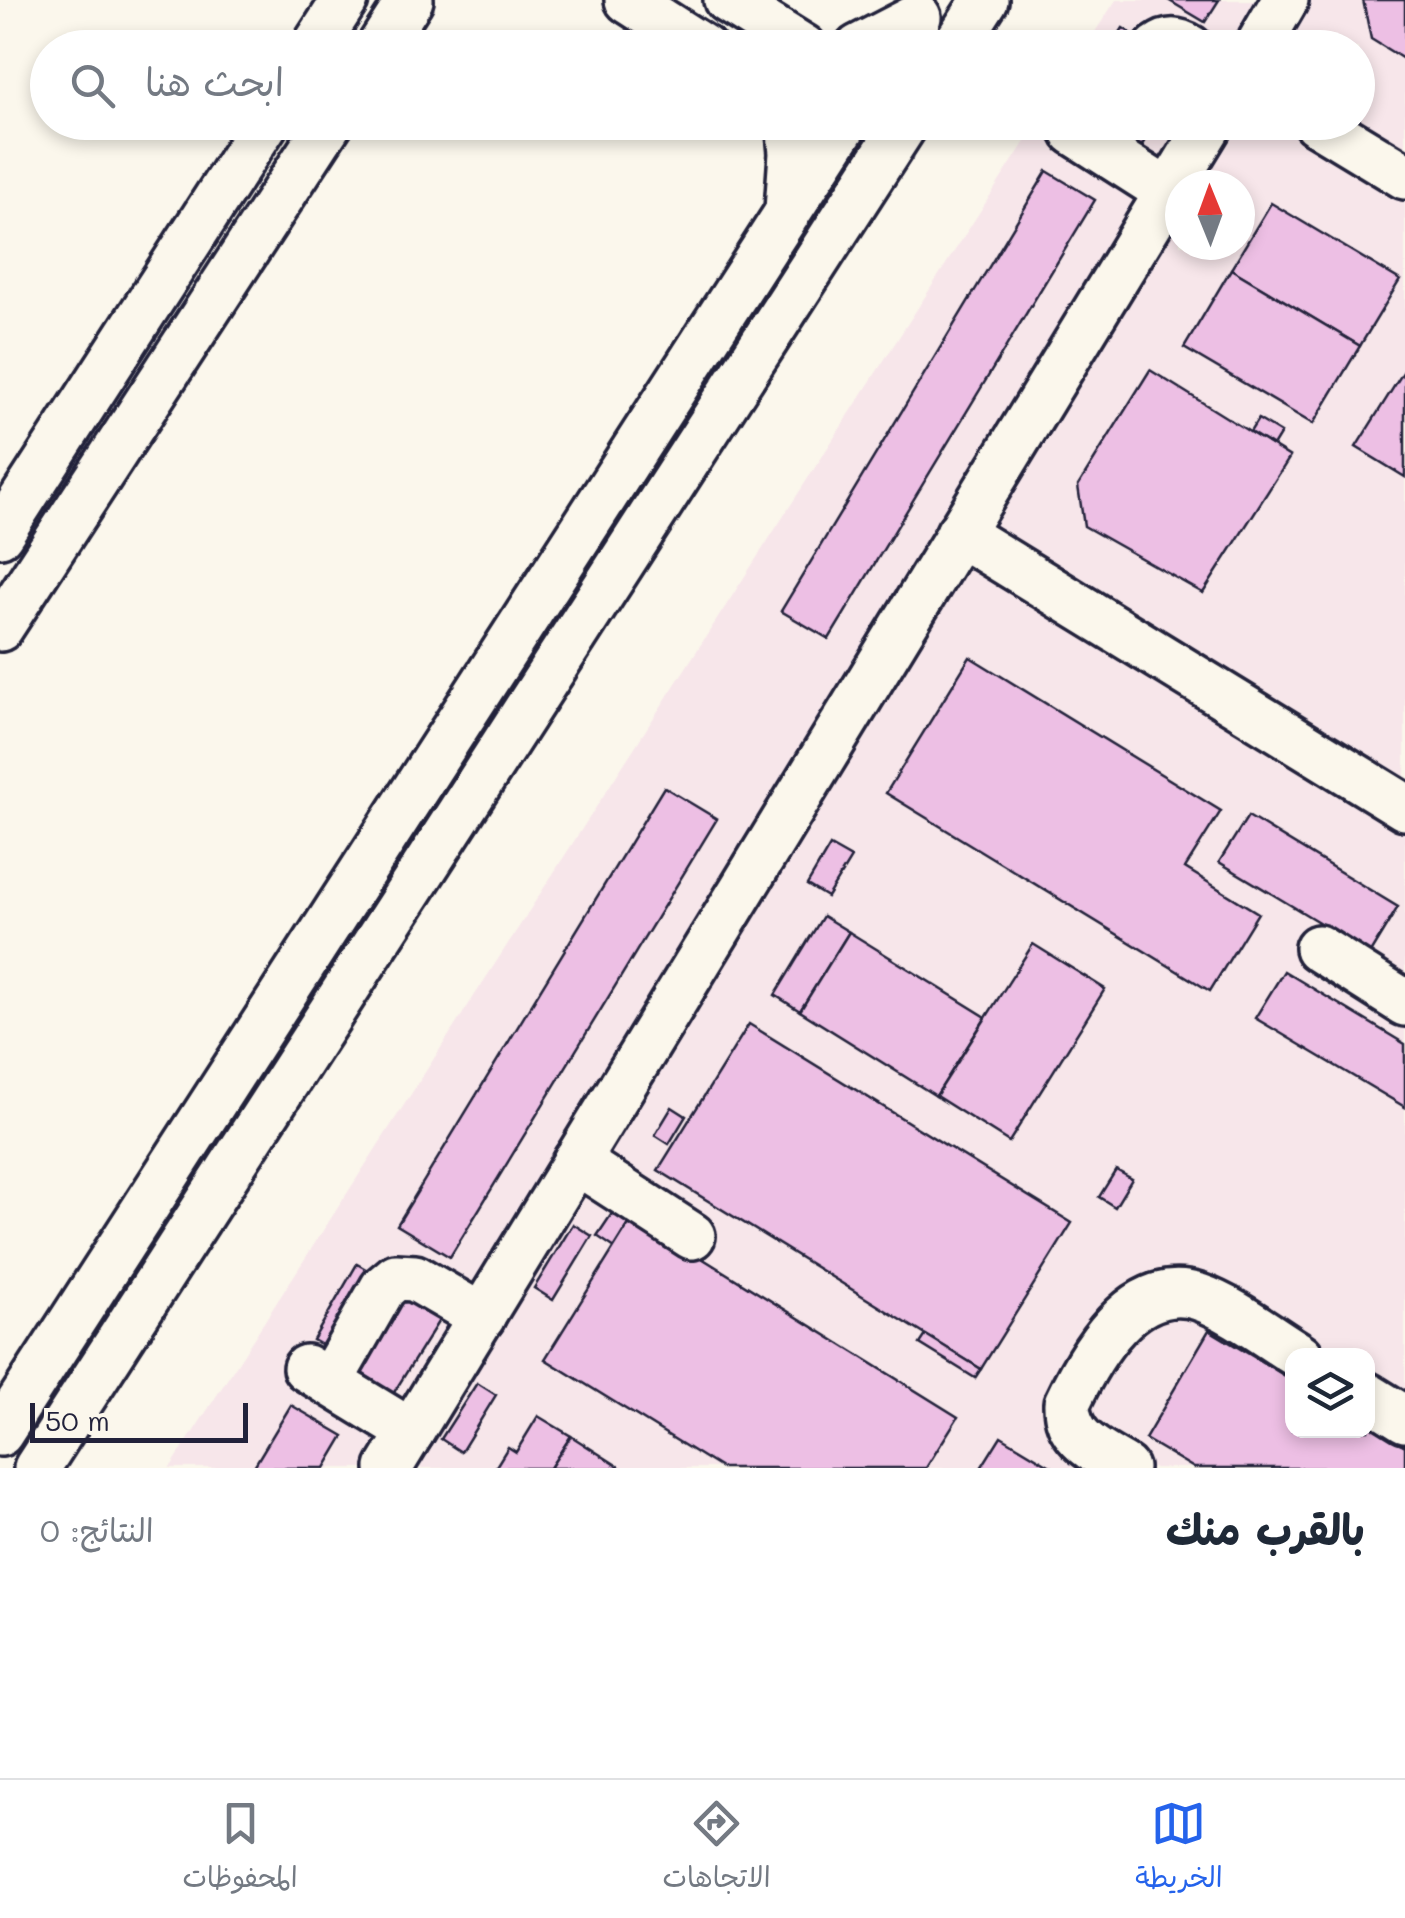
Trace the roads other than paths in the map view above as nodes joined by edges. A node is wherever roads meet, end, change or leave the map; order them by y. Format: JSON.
{"nodes":[{"id":1,"x":345,"y":0,"type":"edge"},
{"id":2,"x":410,"y":0,"type":"edge"},
{"id":3,"x":628,"y":0,"type":"edge"},
{"id":4,"x":726,"y":0,"type":"edge"},
{"id":5,"x":985,"y":0,"type":"edge"},
{"id":6,"x":1286,"y":0,"type":"edge"},
{"id":7,"x":326,"y":30,"type":"edge"},
{"id":8,"x":391,"y":30,"type":"edge"},
{"id":9,"x":675,"y":30,"type":"edge"},
{"id":10,"x":775,"y":30,"type":"edge"},
{"id":11,"x":966,"y":30,"type":"edge"},
{"id":12,"x":1268,"y":30,"type":"edge"},
{"id":13,"x":254,"y":140,"type":"edge"},
{"id":14,"x":318,"y":140,"type":"edge"},
{"id":15,"x":791,"y":140,"type":"edge"},
{"id":16,"x":834,"y":140,"type":"edge"},
{"id":17,"x":894,"y":140,"type":"edge"},
{"id":18,"x":1102,"y":140,"type":"edge"},
{"id":19,"x":1200,"y":140,"type":"edge"},
{"id":20,"x":1346,"y":140,"type":"edge"},
{"id":21,"x":1182,"y":170,"type":"edge"},
{"id":22,"x":1405,"y":176,"type":"edge"},
{"id":23,"x":1165,"y":190,"type":"edge"},
{"id":24,"x":1165,"y":197,"type":"edge"},
{"id":25,"x":788,"y":212,"type":"junction"},
{"id":26,"x":959,"y":533,"type":"junction"},
{"id":27,"x":0,"y":534,"type":"edge"},
{"id":28,"x":0,"y":628,"type":"edge"},
{"id":29,"x":1405,"y":807,"type":"edge"},
{"id":30,"x":1318,"y":948,"type":"dead end"},
{"id":31,"x":1405,"y":1003,"type":"edge"},
{"id":32,"x":576,"y":1161,"type":"junction"},
{"id":33,"x":692,"y":1236,"type":"dead end"},
{"id":34,"x":482,"y":1317,"type":"junction"},
{"id":35,"x":1286,"y":1348,"type":"edge"},
{"id":36,"x":1375,"y":1400,"type":"edge"},
{"id":37,"x":1405,"y":1419,"type":"edge"},
{"id":38,"x":0,"y":1433,"type":"edge"},
{"id":39,"x":400,"y":1450,"type":"edge"},
{"id":40,"x":36,"y":1468,"type":"edge"},
{"id":41,"x":1125,"y":1468,"type":"edge"}],
"edges":[{"from":1,"to":7,"type":"street"},
{"from":2,"to":8,"type":"street"},
{"from":3,"to":9,"type":"street"},
{"from":4,"to":10,"type":"street"},
{"from":5,"to":11,"type":"street"},
{"from":6,"to":12,"type":"street"},
{"from":13,"to":27,"type":"street"},
{"from":14,"to":28,"type":"street"},
{"from":15,"to":25,"type":"street"},
{"from":16,"to":25,"type":"street"},
{"from":17,"to":40,"type":"street"},
{"from":18,"to":23,"type":"street"},
{"from":19,"to":21,"type":"street"},
{"from":20,"to":22,"type":"street"},
{"from":24,"to":26,"type":"street"},
{"from":25,"to":38,"type":"street"},
{"from":26,"to":29,"type":"street"},
{"from":26,"to":32,"type":"street"},
{"from":30,"to":31,"type":"street"},
{"from":32,"to":33,"type":"street"},
{"from":32,"to":34,"type":"street"},
{"from":34,"to":39,"type":"street"},
{"from":34,"to":39,"type":"street"},
{"from":35,"to":41,"type":"street"},
{"from":36,"to":37,"type":"street"}]}
